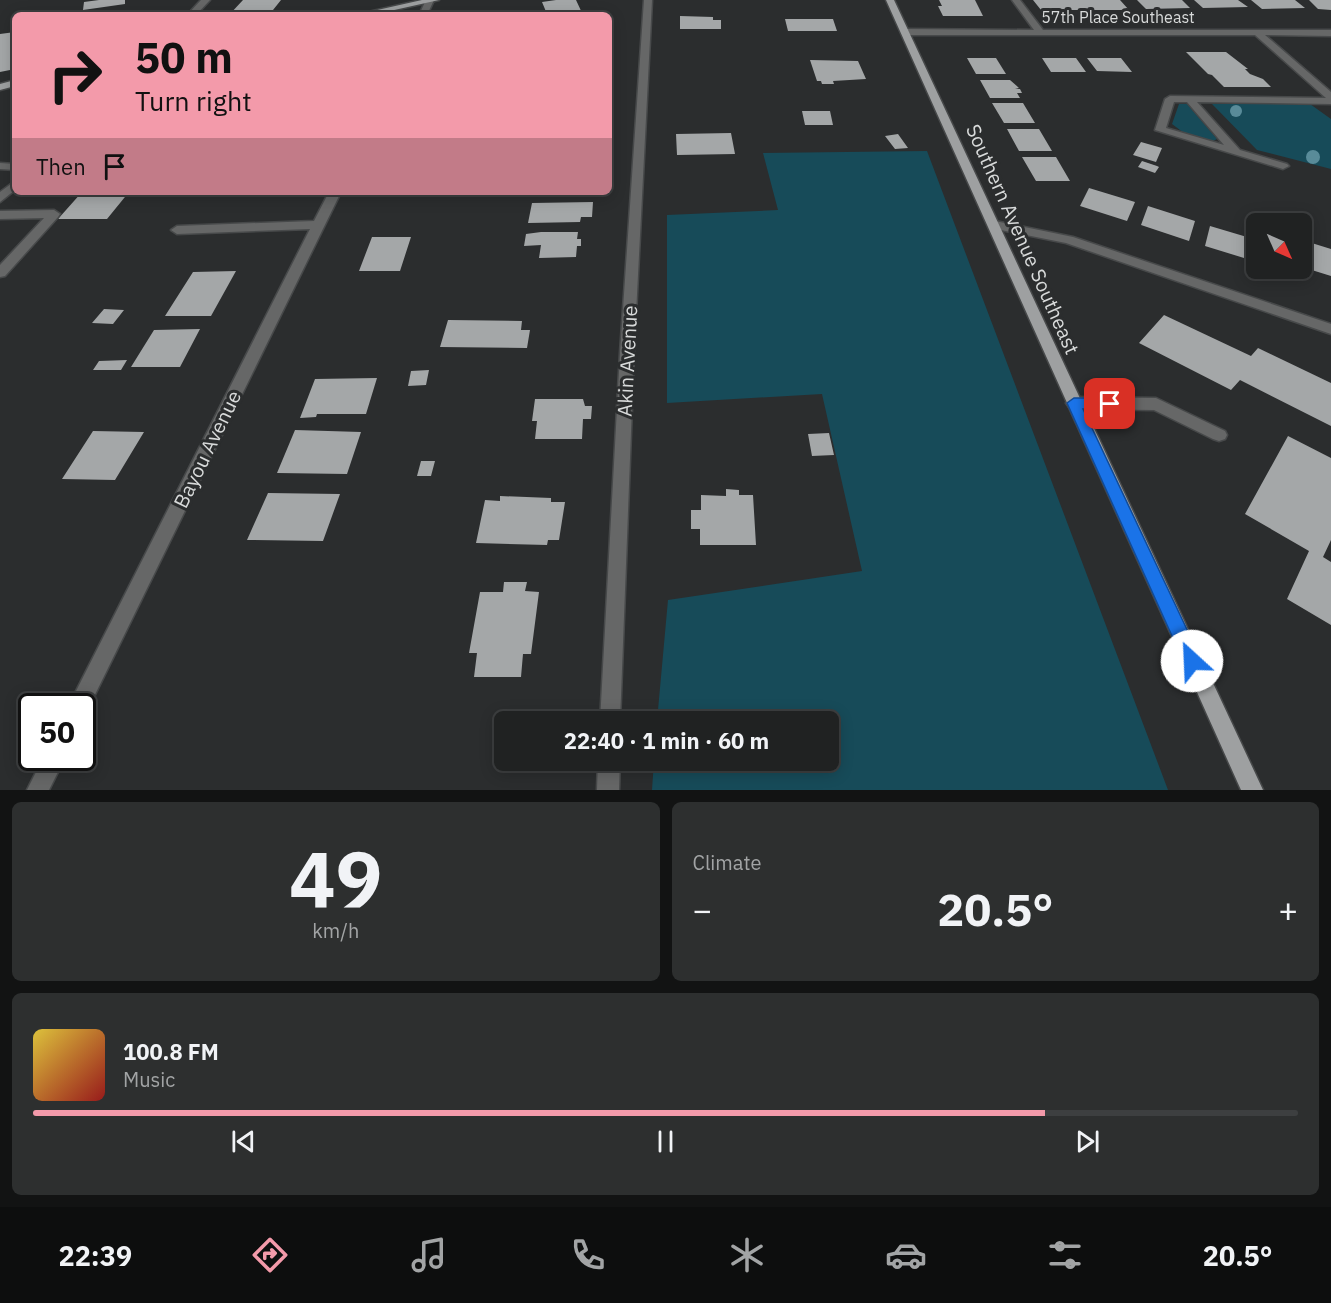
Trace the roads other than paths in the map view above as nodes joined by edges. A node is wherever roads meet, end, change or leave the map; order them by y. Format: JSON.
{"nodes":[{"id":1,"x":432,"y":0,"type":"edge"},
{"id":2,"x":648,"y":0,"type":"edge"},
{"id":3,"x":890,"y":0,"type":"edge"},
{"id":4,"x":1016,"y":0,"type":"edge"},
{"id":5,"x":204,"y":1,"type":"edge"},
{"id":6,"x":194,"y":12,"type":"edge"},
{"id":7,"x":374,"y":12,"type":"edge"},
{"id":8,"x":905,"y":32,"type":"junction"},
{"id":9,"x":1256,"y":32,"type":"junction"},
{"id":10,"x":1041,"y":33,"type":"junction"},
{"id":11,"x":1331,"y":33,"type":"edge"},
{"id":12,"x":1329,"y":95,"type":"edge"},
{"id":13,"x":1190,"y":99,"type":"junction"},
{"id":14,"x":1236,"y":152,"type":"junction"},
{"id":15,"x":1283,"y":166,"type":"dead end"},
{"id":16,"x":12,"y":187,"type":"edge"},
{"id":17,"x":333,"y":195,"type":"edge"},
{"id":18,"x":0,"y":199,"type":"edge"},
{"id":19,"x":0,"y":215,"type":"edge"},
{"id":20,"x":318,"y":225,"type":"junction"},
{"id":21,"x":995,"y":225,"type":"junction"},
{"id":22,"x":177,"y":230,"type":"dead end"},
{"id":23,"x":0,"y":273,"type":"edge"},
{"id":24,"x":1331,"y":329,"type":"edge"},
{"id":25,"x":1074,"y":403,"type":"junction"},
{"id":26,"x":1219,"y":435,"type":"dead end"},
{"id":27,"x":85,"y":693,"type":"edge"},
{"id":28,"x":611,"y":711,"type":"edge"},
{"id":29,"x":48,"y":771,"type":"edge"},
{"id":30,"x":609,"y":771,"type":"edge"},
{"id":31,"x":38,"y":790,"type":"edge"},
{"id":32,"x":608,"y":790,"type":"edge"},
{"id":33,"x":1252,"y":790,"type":"edge"}],
"edges":[{"from":1,"to":7,"type":"main road"},
{"from":2,"to":28,"type":"street","name":"Akin Avenue"},
{"from":3,"to":8,"type":"main road","name":"Southern Avenue Southeast"},
{"from":4,"to":10,"type":"street"},
{"from":5,"to":6,"type":"street"},
{"from":8,"to":10,"type":"street","name":"57th Place Southeast"},
{"from":8,"to":21,"type":"main road","name":"Southern Avenue Southeast"},
{"from":9,"to":10,"type":"street","name":"57th Place Southeast"},
{"from":9,"to":11,"type":"street","name":"57th Place Southeast"},
{"from":9,"to":12,"type":"street"},
{"from":12,"to":13,"type":"street"},
{"from":13,"to":14,"type":"street"},
{"from":13,"to":14,"type":"street"},
{"from":14,"to":15,"type":"street"},
{"from":16,"to":18,"type":"street"},
{"from":17,"to":20,"type":"street","name":"Bayou Avenue"},
{"from":19,"to":23,"type":"street"},
{"from":20,"to":22,"type":"street"},
{"from":20,"to":27,"type":"street","name":"Bayou Avenue"},
{"from":21,"to":24,"type":"street"},
{"from":21,"to":25,"type":"main road","name":"Southern Avenue Southeast"},
{"from":25,"to":26,"type":"street"},
{"from":25,"to":33,"type":"main road","name":"Southern Avenue Southeast"},
{"from":29,"to":31,"type":"street"},
{"from":30,"to":32,"type":"street"}]}
